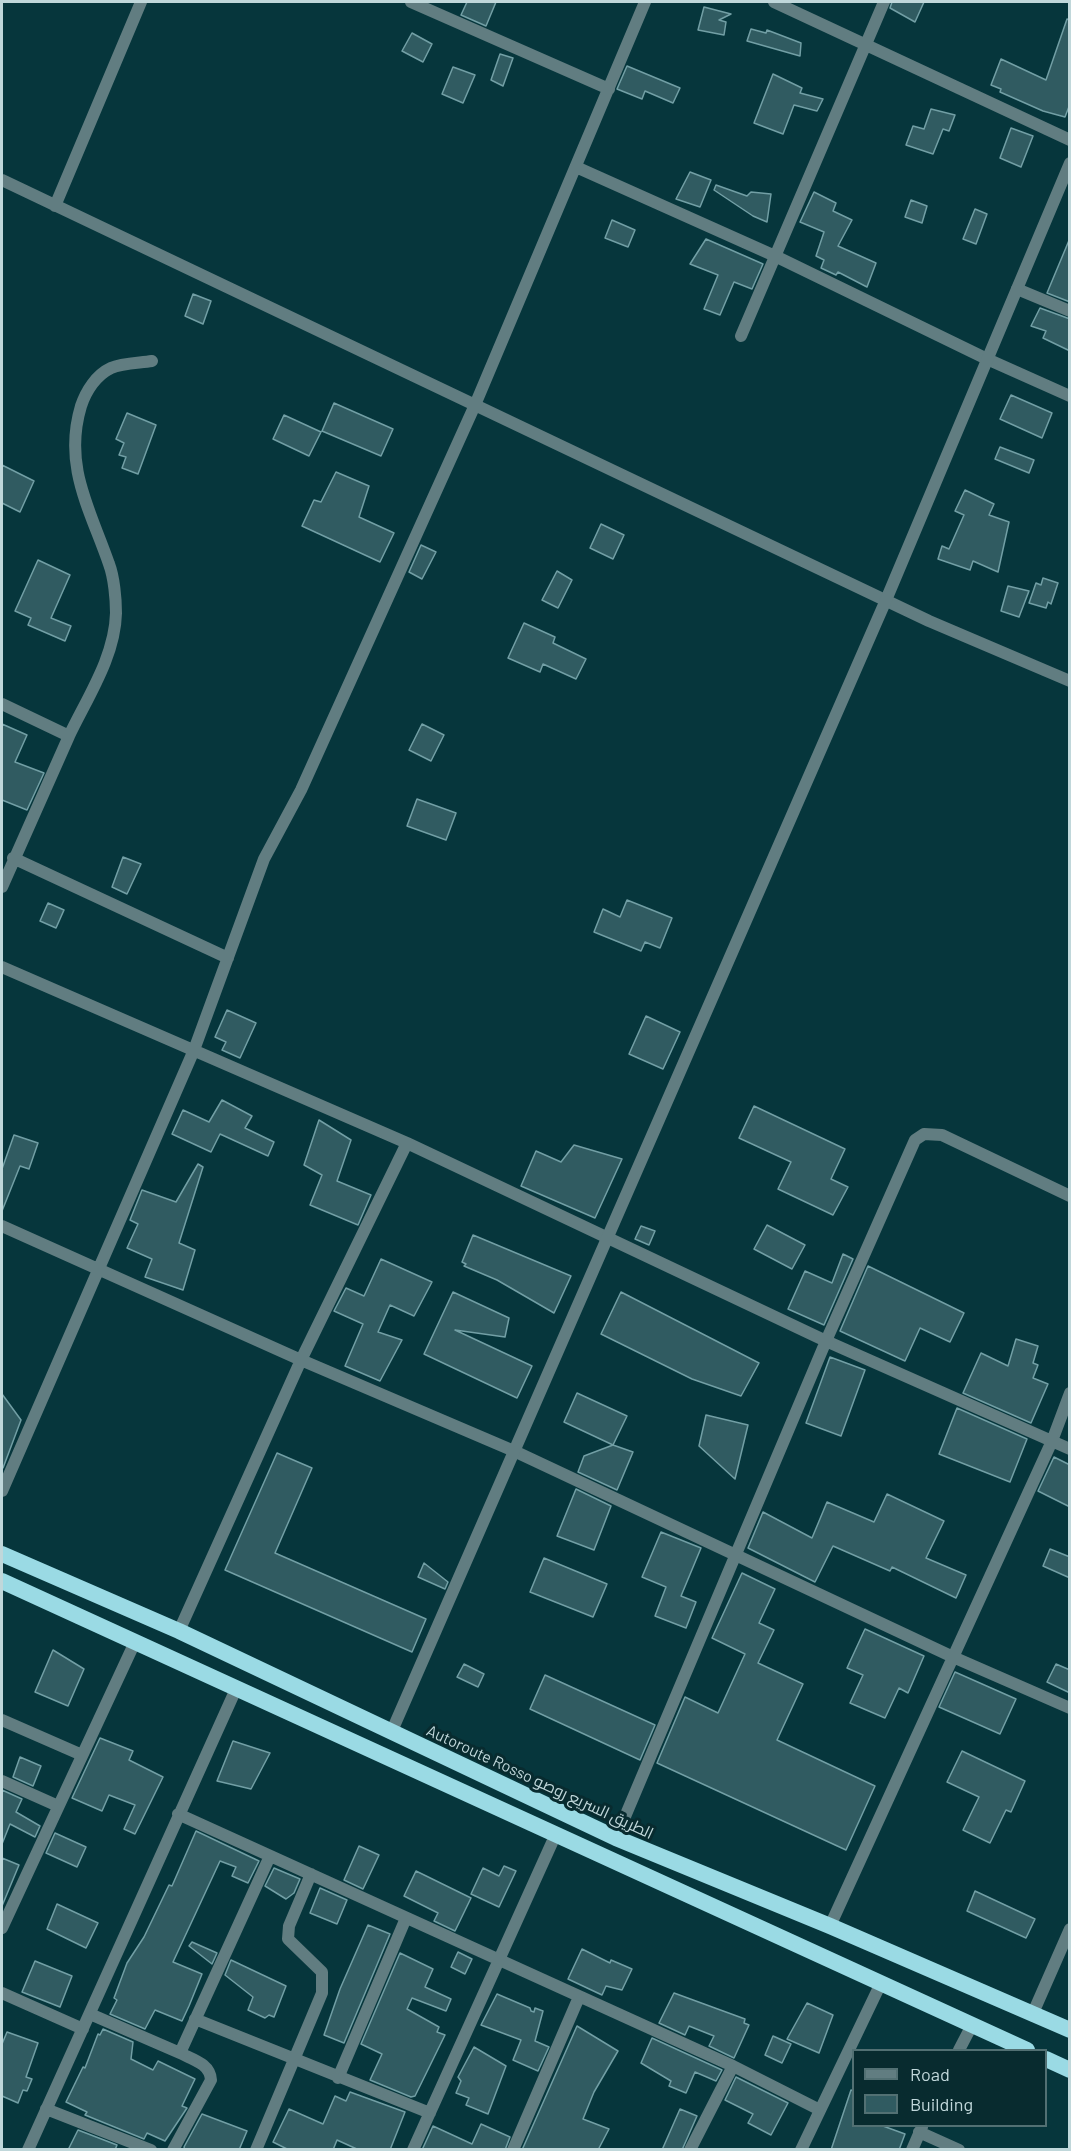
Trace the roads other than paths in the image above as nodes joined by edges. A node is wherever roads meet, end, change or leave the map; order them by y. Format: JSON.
{"nodes":[{"id":1,"x":141,"y":2,"type":"edge"},
{"id":2,"x":411,"y":2,"type":"edge"},
{"id":3,"x":645,"y":2,"type":"edge"},
{"id":4,"x":774,"y":2,"type":"edge"},
{"id":5,"x":884,"y":2,"type":"edge"},
{"id":6,"x":866,"y":43,"type":"junction"},
{"id":7,"x":609,"y":89,"type":"junction"},
{"id":8,"x":1070,"y":140,"type":"edge"},
{"id":9,"x":1070,"y":163,"type":"edge"},
{"id":10,"x":576,"y":167,"type":"junction"},
{"id":11,"x":2,"y":180,"type":"edge"},
{"id":12,"x":55,"y":206,"type":"junction"},
{"id":13,"x":775,"y":256,"type":"junction"},
{"id":14,"x":1017,"y":289,"type":"junction"},
{"id":15,"x":1070,"y":311,"type":"edge"},
{"id":16,"x":741,"y":336,"type":"dead end"},
{"id":17,"x":987,"y":359,"type":"junction"},
{"id":18,"x":152,"y":361,"type":"dead end"},
{"id":19,"x":1070,"y":396,"type":"edge"},
{"id":20,"x":476,"y":405,"type":"junction"},
{"id":21,"x":886,"y":600,"type":"junction"},
{"id":22,"x":1070,"y":681,"type":"edge"},
{"id":23,"x":2,"y":704,"type":"edge"},
{"id":24,"x":69,"y":736,"type":"junction"},
{"id":25,"x":13,"y":858,"type":"junction"},
{"id":26,"x":2,"y":887,"type":"edge"},
{"id":27,"x":228,"y":958,"type":"junction"},
{"id":28,"x":2,"y":967,"type":"edge"},
{"id":29,"x":194,"y":1050,"type":"junction"},
{"id":30,"x":407,"y":1143,"type":"junction"},
{"id":31,"x":1070,"y":1196,"type":"edge"},
{"id":32,"x":2,"y":1226,"type":"edge"},
{"id":33,"x":608,"y":1236,"type":"junction"},
{"id":34,"x":98,"y":1268,"type":"junction"},
{"id":35,"x":826,"y":1341,"type":"junction"},
{"id":36,"x":302,"y":1360,"type":"junction"},
{"id":37,"x":1070,"y":1393,"type":"edge"},
{"id":38,"x":1052,"y":1441,"type":"junction"},
{"id":39,"x":1070,"y":1449,"type":"edge"},
{"id":40,"x":514,"y":1451,"type":"junction"},
{"id":41,"x":2,"y":1491,"type":"edge"},
{"id":42,"x":736,"y":1553,"type":"junction"},
{"id":43,"x":2,"y":1554,"type":"edge"},
{"id":44,"x":2,"y":1581,"type":"edge"},
{"id":45,"x":179,"y":1631,"type":"junction"},
{"id":46,"x":135,"y":1642,"type":"junction"},
{"id":47,"x":953,"y":1657,"type":"junction"},
{"id":48,"x":236,"y":1689,"type":"junction"},
{"id":49,"x":1070,"y":1708,"type":"edge"},
{"id":50,"x":2,"y":1720,"type":"edge"},
{"id":51,"x":391,"y":1733,"type":"junction"},
{"id":52,"x":81,"y":1755,"type":"junction"},
{"id":53,"x":2,"y":1781,"type":"edge"},
{"id":54,"x":58,"y":1806,"type":"junction"},
{"id":55,"x":178,"y":1814,"type":"junction"},
{"id":56,"x":555,"y":1836,"type":"junction"},
{"id":57,"x":616,"y":1838,"type":"junction"},
{"id":58,"x":270,"y":1856,"type":"junction"},
{"id":59,"x":311,"y":1874,"type":"junction"},
{"id":60,"x":7,"y":1903,"type":"edge"},
{"id":61,"x":406,"y":1918,"type":"junction"},
{"id":62,"x":830,"y":1926,"type":"junction"},
{"id":63,"x":2,"y":1928,"type":"edge"},
{"id":64,"x":1070,"y":1929,"type":"edge"},
{"id":65,"x":499,"y":1962,"type":"junction"},
{"id":66,"x":881,"y":1983,"type":"junction"},
{"id":67,"x":2,"y":1993,"type":"edge"},
{"id":68,"x":579,"y":1997,"type":"junction"},
{"id":69,"x":1033,"y":2013,"type":"junction"},
{"id":70,"x":90,"y":2014,"type":"junction"},
{"id":71,"x":195,"y":2019,"type":"junction"},
{"id":72,"x":972,"y":2025,"type":"junction"},
{"id":73,"x":83,"y":2029,"type":"junction"},
{"id":74,"x":1070,"y":2030,"type":"edge"},
{"id":75,"x":960,"y":2049,"type":"edge"},
{"id":76,"x":1025,"y":2049,"type":"edge"},
{"id":77,"x":180,"y":2053,"type":"junction"},
{"id":78,"x":1047,"y":2059,"type":"edge"},
{"id":79,"x":294,"y":2061,"type":"junction"},
{"id":80,"x":732,"y":2066,"type":"junction"},
{"id":81,"x":1070,"y":2070,"type":"edge"},
{"id":82,"x":338,"y":2078,"type":"junction"},
{"id":83,"x":46,"y":2109,"type":"junction"},
{"id":84,"x":820,"y":2110,"type":"junction"},
{"id":85,"x":430,"y":2113,"type":"junction"},
{"id":86,"x":921,"y":2129,"type":"edge"},
{"id":87,"x":125,"y":2145,"type":"edge"},
{"id":88,"x":28,"y":2150,"type":"edge"},
{"id":89,"x":151,"y":2150,"type":"edge"},
{"id":90,"x":173,"y":2150,"type":"edge"},
{"id":91,"x":256,"y":2150,"type":"edge"},
{"id":92,"x":413,"y":2150,"type":"edge"},
{"id":93,"x":513,"y":2150,"type":"edge"},
{"id":94,"x":690,"y":2150,"type":"edge"},
{"id":95,"x":801,"y":2150,"type":"edge"},
{"id":96,"x":912,"y":2150,"type":"edge"},
{"id":97,"x":959,"y":2150,"type":"edge"}],
"edges":[{"from":1,"to":12,"type":"street"},
{"from":2,"to":7,"type":"street"},
{"from":3,"to":7,"type":"street"},
{"from":4,"to":6,"type":"street"},
{"from":5,"to":6,"type":"street"},
{"from":6,"to":8,"type":"street"},
{"from":6,"to":13,"type":"street"},
{"from":7,"to":10,"type":"street"},
{"from":9,"to":14,"type":"street"},
{"from":10,"to":13,"type":"street"},
{"from":10,"to":20,"type":"street"},
{"from":11,"to":12,"type":"street"},
{"from":12,"to":20,"type":"street"},
{"from":13,"to":16,"type":"street"},
{"from":13,"to":17,"type":"street"},
{"from":14,"to":15,"type":"street"},
{"from":14,"to":17,"type":"street"},
{"from":17,"to":19,"type":"street"},
{"from":17,"to":21,"type":"street"},
{"from":18,"to":24,"type":"street"},
{"from":20,"to":21,"type":"street"},
{"from":20,"to":27,"type":"street"},
{"from":21,"to":22,"type":"street"},
{"from":21,"to":33,"type":"street"},
{"from":23,"to":24,"type":"street"},
{"from":24,"to":25,"type":"street"},
{"from":25,"to":26,"type":"street"},
{"from":25,"to":27,"type":"street"},
{"from":27,"to":29,"type":"street"},
{"from":28,"to":29,"type":"street"},
{"from":29,"to":30,"type":"street"},
{"from":29,"to":34,"type":"street"},
{"from":30,"to":33,"type":"street"},
{"from":30,"to":36,"type":"street"},
{"from":31,"to":35,"type":"street"},
{"from":32,"to":34,"type":"street"},
{"from":33,"to":35,"type":"street"},
{"from":33,"to":40,"type":"street"},
{"from":34,"to":36,"type":"street"},
{"from":34,"to":41,"type":"street"},
{"from":35,"to":38,"type":"street"},
{"from":35,"to":42,"type":"street"},
{"from":36,"to":40,"type":"street"},
{"from":36,"to":45,"type":"street"},
{"from":37,"to":38,"type":"street"},
{"from":38,"to":39,"type":"street"},
{"from":38,"to":47,"type":"street"},
{"from":40,"to":42,"type":"street"},
{"from":40,"to":51,"type":"street"},
{"from":42,"to":47,"type":"street"},
{"from":42,"to":57,"type":"street"},
{"from":43,"to":45,"type":"highway","name":"Autoroute Rosso الطريق السريع روصو"},
{"from":44,"to":46,"type":"highway"},
{"from":45,"to":51,"type":"highway","name":"Autoroute Rosso الطريق السريع روصو"},
{"from":46,"to":48,"type":"highway"},
{"from":46,"to":52,"type":"street"},
{"from":47,"to":49,"type":"street"},
{"from":47,"to":62,"type":"street"},
{"from":48,"to":55,"type":"street"},
{"from":48,"to":56,"type":"highway"},
{"from":50,"to":52,"type":"street"},
{"from":51,"to":57,"type":"highway","name":"Autoroute Rosso الطريق السريع روصو"},
{"from":52,"to":54,"type":"street"},
{"from":53,"to":54,"type":"street"},
{"from":54,"to":60,"type":"street"},
{"from":55,"to":58,"type":"street"},
{"from":55,"to":70,"type":"street"},
{"from":56,"to":65,"type":"street"},
{"from":56,"to":66,"type":"highway"},
{"from":57,"to":62,"type":"highway","name":"Autoroute Rosso الطريق السريع روصو"},
{"from":58,"to":59,"type":"street"},
{"from":58,"to":71,"type":"street"},
{"from":59,"to":61,"type":"street"},
{"from":59,"to":79,"type":"street"},
{"from":60,"to":63,"type":"street"},
{"from":61,"to":65,"type":"street"},
{"from":61,"to":82,"type":"street"},
{"from":62,"to":69,"type":"highway","name":"Autoroute Rosso الطريق السريع روصو"},
{"from":64,"to":69,"type":"street"},
{"from":65,"to":68,"type":"street"},
{"from":65,"to":85,"type":"street"},
{"from":66,"to":72,"type":"highway"},
{"from":66,"to":84,"type":"street"},
{"from":67,"to":73,"type":"street"},
{"from":68,"to":80,"type":"street"},
{"from":68,"to":93,"type":"street"},
{"from":69,"to":74,"type":"highway","name":"Autoroute Rosso الطريق السريع روصو"},
{"from":70,"to":73,"type":"street"},
{"from":70,"to":77,"type":"street"},
{"from":71,"to":77,"type":"street"},
{"from":71,"to":79,"type":"street"},
{"from":72,"to":75,"type":"street"},
{"from":72,"to":76,"type":"highway"},
{"from":73,"to":83,"type":"street"},
{"from":77,"to":90,"type":"street"},
{"from":78,"to":81,"type":"highway"},
{"from":79,"to":82,"type":"street"},
{"from":79,"to":91,"type":"street"},
{"from":80,"to":84,"type":"street"},
{"from":80,"to":94,"type":"street"},
{"from":82,"to":85,"type":"street"},
{"from":83,"to":87,"type":"street"},
{"from":83,"to":88,"type":"street"},
{"from":84,"to":95,"type":"street"},
{"from":85,"to":92,"type":"street"},
{"from":86,"to":96,"type":"street"},
{"from":86,"to":97,"type":"street"},
{"from":87,"to":89,"type":"street"}]}
